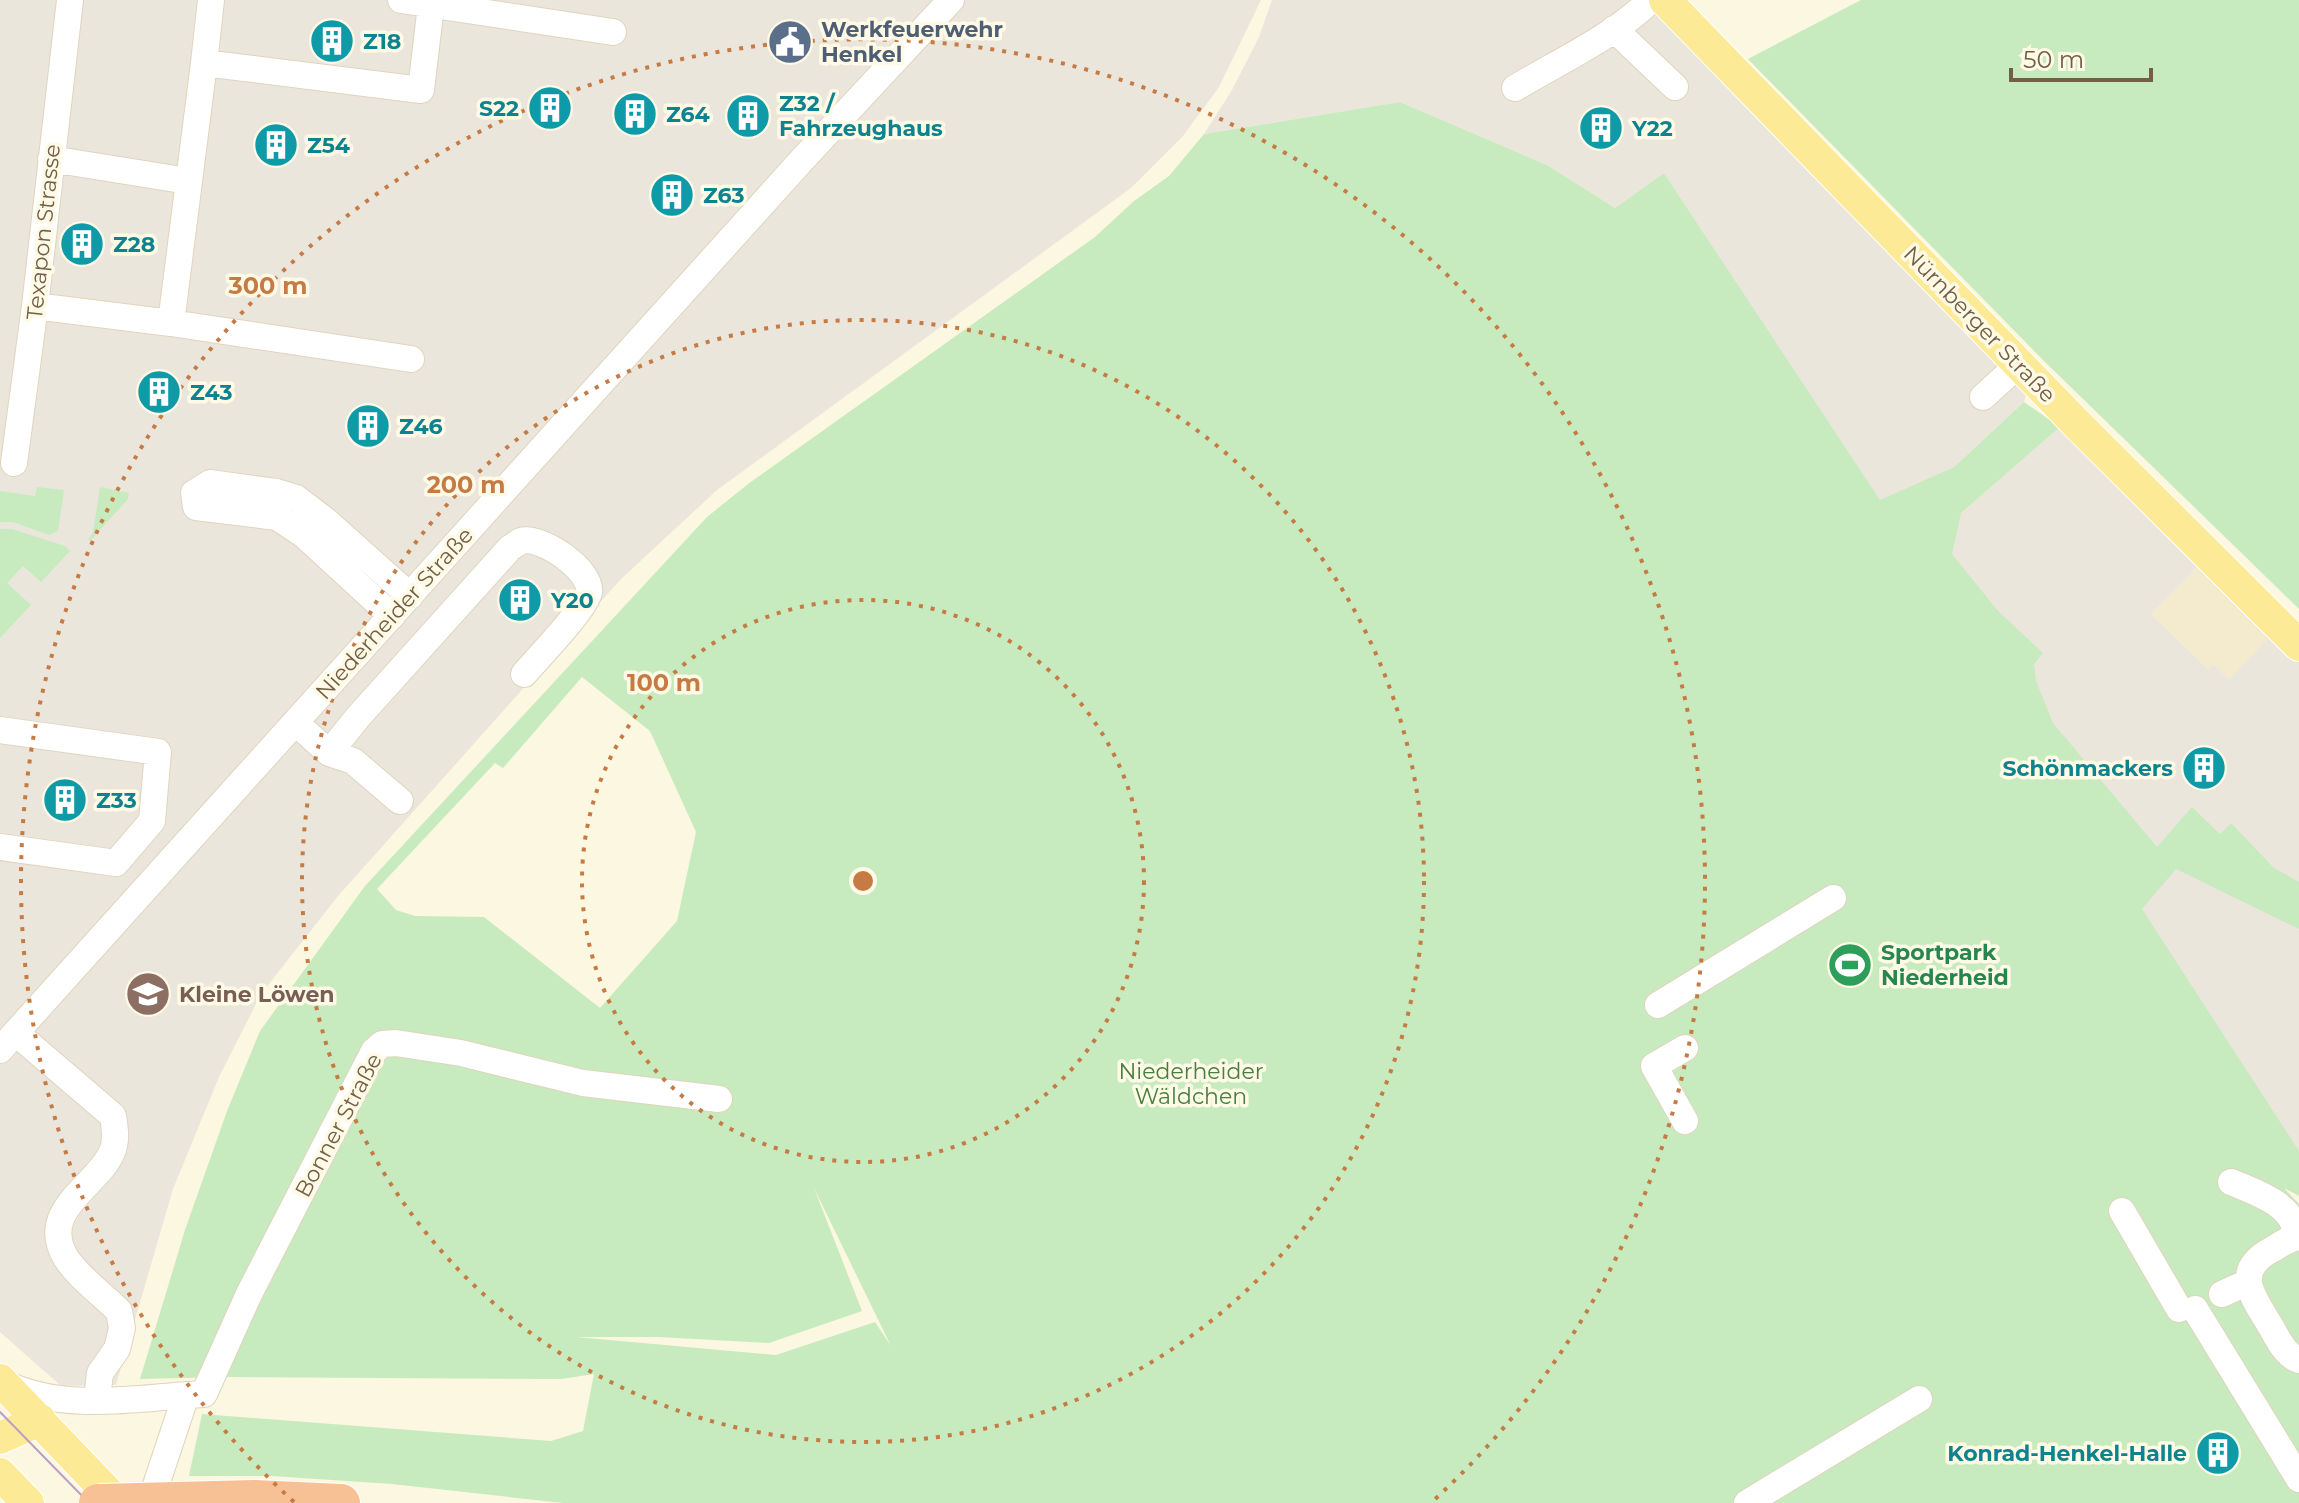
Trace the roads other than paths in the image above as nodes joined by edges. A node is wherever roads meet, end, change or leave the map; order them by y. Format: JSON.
{"nodes":[{"id":1,"x":70,"y":0,"type":"edge"},
{"id":2,"x":211,"y":0,"type":"edge"},
{"id":3,"x":401,"y":0,"type":"edge"},
{"id":4,"x":951,"y":0,"type":"edge"},
{"id":5,"x":1651,"y":0,"type":"edge"},
{"id":6,"x":1665,"y":0,"type":"edge"},
{"id":7,"x":431,"y":5,"type":"junction"},
{"id":8,"x":1614,"y":29,"type":"junction"},
{"id":9,"x":613,"y":32,"type":"dead end"},
{"id":10,"x":204,"y":63,"type":"junction"},
{"id":11,"x":1675,"y":87,"type":"dead end"},
{"id":12,"x":1515,"y":88,"type":"dead end"},
{"id":13,"x":51,"y":159,"type":"junction"},
{"id":14,"x":188,"y":181,"type":"junction"},
{"id":15,"x":35,"y":306,"type":"junction"},
{"id":16,"x":171,"y":323,"type":"junction"},
{"id":17,"x":411,"y":359,"type":"dead end"},
{"id":18,"x":2019,"y":364,"type":"junction"},
{"id":19,"x":1983,"y":397,"type":"dead end"},
{"id":20,"x":14,"y":463,"type":"dead end"},
{"id":21,"x":410,"y":596,"type":"junction"},
{"id":22,"x":392,"y":616,"type":"junction"},
{"id":23,"x":2299,"y":645,"type":"edge"},
{"id":24,"x":524,"y":674,"type":"dead end"},
{"id":25,"x":296,"y":723,"type":"junction"},
{"id":26,"x":0,"y":730,"type":"edge"},
{"id":27,"x":329,"y":753,"type":"junction"},
{"id":28,"x":400,"y":801,"type":"dead end"},
{"id":29,"x":0,"y":847,"type":"edge"},
{"id":30,"x":1833,"y":898,"type":"dead end"},
{"id":31,"x":1658,"y":1005,"type":"dead end"},
{"id":32,"x":8,"y":1041,"type":"edge"},
{"id":33,"x":1685,"y":1048,"type":"dead end"},
{"id":34,"x":719,"y":1099,"type":"dead end"},
{"id":35,"x":1685,"y":1121,"type":"dead end"},
{"id":36,"x":2231,"y":1182,"type":"dead end"},
{"id":37,"x":2122,"y":1211,"type":"dead end"},
{"id":38,"x":2297,"y":1236,"type":"edge"},
{"id":39,"x":2248,"y":1282,"type":"junction"},
{"id":40,"x":2222,"y":1294,"type":"dead end"},
{"id":41,"x":2299,"y":1360,"type":"edge"},
{"id":42,"x":1,"y":1381,"type":"edge"},
{"id":43,"x":195,"y":1394,"type":"junction"},
{"id":44,"x":1919,"y":1399,"type":"dead end"},
{"id":45,"x":108,"y":1401,"type":"junction"},
{"id":46,"x":0,"y":1416,"type":"edge"},
{"id":47,"x":40,"y":1420,"type":"junction"},
{"id":48,"x":0,"y":1438,"type":"edge"},
{"id":49,"x":2299,"y":1479,"type":"edge"},
{"id":50,"x":98,"y":1503,"type":"edge"},
{"id":51,"x":118,"y":1503,"type":"edge"},
{"id":52,"x":150,"y":1503,"type":"edge"},
{"id":53,"x":341,"y":1503,"type":"edge"},
{"id":54,"x":1747,"y":1503,"type":"edge"}],
"edges":[{"from":1,"to":13,"type":"street","name":"Texapon Strasse"},
{"from":2,"to":10,"type":"street"},
{"from":3,"to":7,"type":"street"},
{"from":4,"to":21,"type":"street","name":"Niederheider Straße"},
{"from":5,"to":8,"type":"street"},
{"from":6,"to":18,"type":"main road","name":"Nürnberger Straße"},
{"from":7,"to":9,"type":"street"},
{"from":7,"to":10,"type":"street"},
{"from":8,"to":11,"type":"street"},
{"from":8,"to":12,"type":"street"},
{"from":10,"to":14,"type":"street"},
{"from":13,"to":14,"type":"street"},
{"from":13,"to":15,"type":"street","name":"Texapon Strasse"},
{"from":14,"to":16,"type":"street"},
{"from":15,"to":16,"type":"street"},
{"from":15,"to":20,"type":"street","name":"Texapon Strasse"},
{"from":16,"to":17,"type":"street"},
{"from":18,"to":19,"type":"street"},
{"from":18,"to":23,"type":"main road","name":"Nürnberger Straße"},
{"from":21,"to":22,"type":"street","name":"Niederheider Straße"},
{"from":21,"to":22,"type":"street"},
{"from":22,"to":25,"type":"street","name":"Niederheider Straße"},
{"from":24,"to":27,"type":"street"},
{"from":25,"to":27,"type":"street"},
{"from":25,"to":32,"type":"street","name":"Niederheider Straße"},
{"from":26,"to":29,"type":"street"},
{"from":27,"to":28,"type":"street"},
{"from":30,"to":31,"type":"street"},
{"from":32,"to":45,"type":"street"},
{"from":33,"to":35,"type":"street"},
{"from":34,"to":43,"type":"street","name":"Bonner Straße"},
{"from":36,"to":38,"type":"street"},
{"from":37,"to":49,"type":"street"},
{"from":38,"to":39,"type":"street"},
{"from":39,"to":40,"type":"street"},
{"from":39,"to":41,"type":"street"},
{"from":42,"to":45,"type":"street"},
{"from":42,"to":46,"type":"main road"},
{"from":42,"to":47,"type":"main road"},
{"from":43,"to":45,"type":"street"},
{"from":43,"to":52,"type":"street"},
{"from":44,"to":54,"type":"street"},
{"from":45,"to":47,"type":"street"},
{"from":47,"to":48,"type":"main road"},
{"from":47,"to":51,"type":"main road"},
{"from":50,"to":53,"type":"highway","bridge":true}]}
